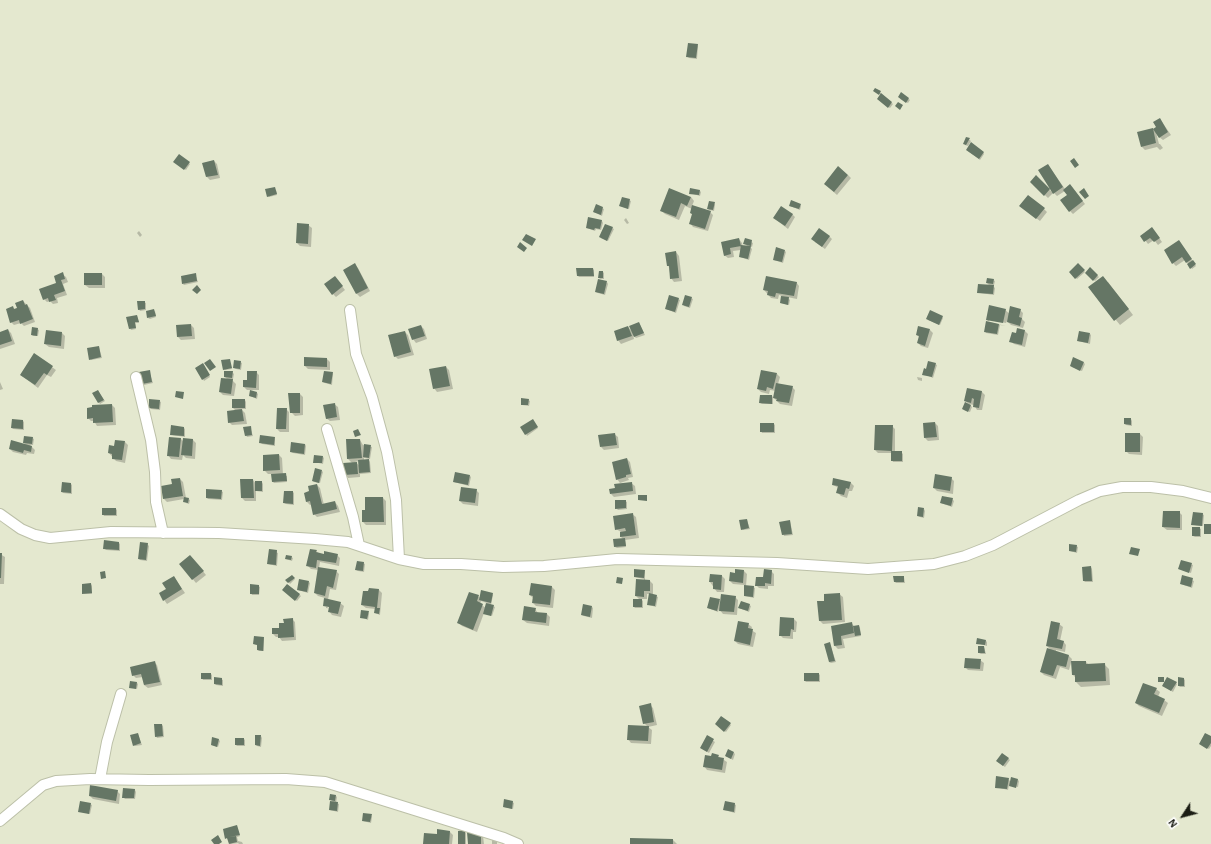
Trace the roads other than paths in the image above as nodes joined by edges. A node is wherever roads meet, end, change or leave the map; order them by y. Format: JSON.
{"nodes":[{"id":1,"x":350,"y":310,"type":"dead end"},
{"id":2,"x":136,"y":378,"type":"dead end"},
{"id":3,"x":327,"y":429,"type":"dead end"},
{"id":4,"x":1211,"y":498,"type":"edge"},
{"id":5,"x":0,"y":514,"type":"edge"},
{"id":6,"x":163,"y":533,"type":"junction"},
{"id":7,"x":359,"y":545,"type":"junction"},
{"id":8,"x":400,"y":559,"type":"junction"},
{"id":9,"x":121,"y":694,"type":"dead end"},
{"id":10,"x":100,"y":779,"type":"junction"},
{"id":11,"x":0,"y":821,"type":"edge"},
{"id":12,"x":518,"y":844,"type":"edge"}],
"edges":[{"from":1,"to":8,"type":"street"},
{"from":2,"to":6,"type":"street"},
{"from":3,"to":7,"type":"street"},
{"from":4,"to":8,"type":"street"},
{"from":5,"to":6,"type":"street"},
{"from":6,"to":7,"type":"street"},
{"from":7,"to":8,"type":"street"},
{"from":9,"to":10,"type":"street"},
{"from":10,"to":11,"type":"street"},
{"from":10,"to":12,"type":"street"}]}
